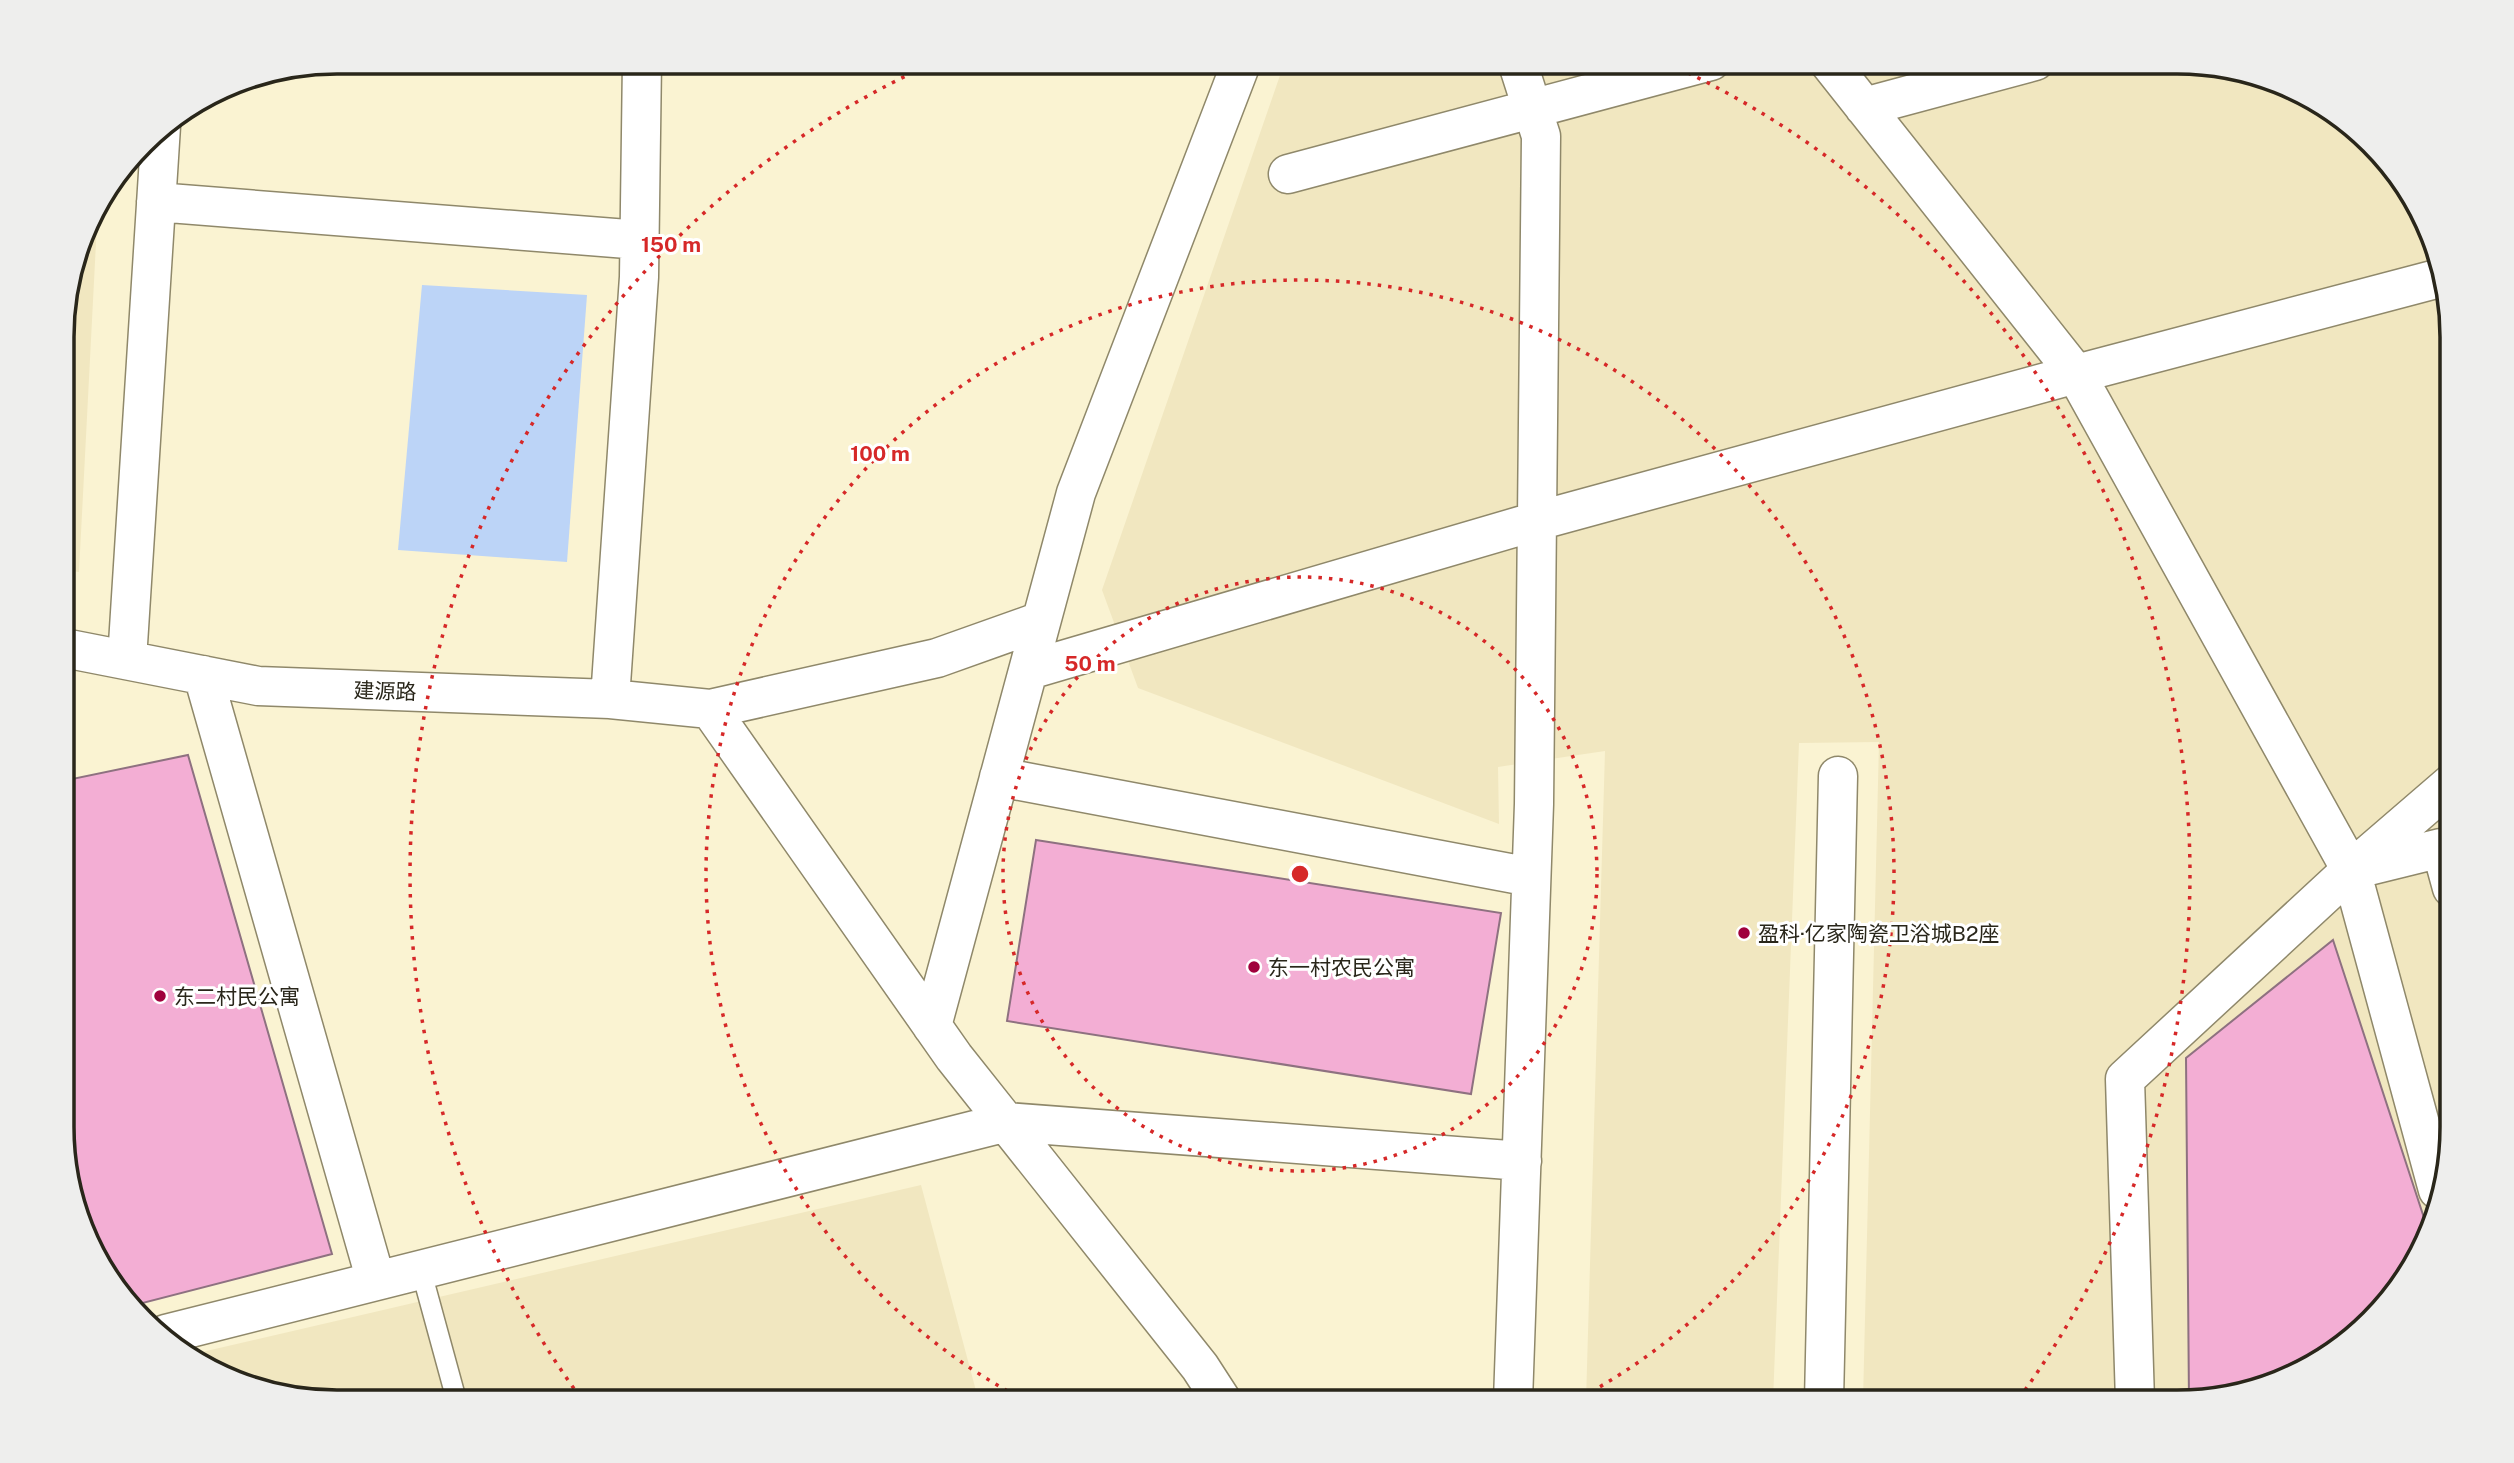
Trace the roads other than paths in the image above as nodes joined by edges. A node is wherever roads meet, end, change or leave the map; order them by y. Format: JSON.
{"nodes":[{"id":1,"x":642,"y":74,"type":"edge"},
{"id":2,"x":1237,"y":74,"type":"edge"},
{"id":3,"x":1521,"y":74,"type":"edge"},
{"id":4,"x":1663,"y":74,"type":"edge"},
{"id":5,"x":1838,"y":74,"type":"edge"},
{"id":6,"x":1987,"y":74,"type":"edge"},
{"id":7,"x":1864,"y":107,"type":"junction"},
{"id":8,"x":1532,"y":109,"type":"junction"},
{"id":9,"x":160,"y":142,"type":"edge"},
{"id":10,"x":1288,"y":174,"type":"dead end"},
{"id":11,"x":156,"y":202,"type":"junction"},
{"id":12,"x":640,"y":240,"type":"junction"},
{"id":13,"x":2434,"y":280,"type":"edge"},
{"id":14,"x":2076,"y":374,"type":"junction"},
{"id":15,"x":1537,"y":521,"type":"junction"},
{"id":16,"x":1041,"y":621,"type":"junction"},
{"id":17,"x":74,"y":650,"type":"edge"},
{"id":18,"x":127,"y":660,"type":"junction"},
{"id":19,"x":1028,"y":670,"type":"junction"},
{"id":20,"x":203,"y":675,"type":"junction"},
{"id":21,"x":610,"y":699,"type":"junction"},
{"id":22,"x":709,"y":709,"type":"junction"},
{"id":23,"x":1838,"y":776,"type":"dead end"},
{"id":24,"x":999,"y":777,"type":"junction"},
{"id":25,"x":2440,"y":793,"type":"edge"},
{"id":26,"x":2440,"y":848,"type":"edge"},
{"id":27,"x":2351,"y":870,"type":"junction"},
{"id":28,"x":1531,"y":877,"type":"junction"},
{"id":29,"x":932,"y":1026,"type":"junction"},
{"id":30,"x":1007,"y":1122,"type":"junction"},
{"id":31,"x":1522,"y":1161,"type":"junction"},
{"id":32,"x":2435,"y":1179,"type":"edge"},
{"id":33,"x":421,"y":1270,"type":"junction"},
{"id":34,"x":376,"y":1281,"type":"junction"},
{"id":35,"x":173,"y":1332,"type":"edge"},
{"id":36,"x":454,"y":1390,"type":"edge"},
{"id":37,"x":1215,"y":1390,"type":"edge"},
{"id":38,"x":1513,"y":1390,"type":"edge"},
{"id":39,"x":1824,"y":1390,"type":"edge"},
{"id":40,"x":2136,"y":1390,"type":"edge"}],
"edges":[{"from":1,"to":12,"type":"street"},
{"from":2,"to":16,"type":"street"},
{"from":3,"to":8,"type":"street"},
{"from":4,"to":8,"type":"street"},
{"from":5,"to":7,"type":"street"},
{"from":6,"to":7,"type":"street"},
{"from":7,"to":14,"type":"street"},
{"from":8,"to":10,"type":"street"},
{"from":8,"to":15,"type":"street"},
{"from":9,"to":11,"type":"street"},
{"from":11,"to":12,"type":"street"},
{"from":11,"to":18,"type":"street"},
{"from":12,"to":21,"type":"street"},
{"from":13,"to":14,"type":"street"},
{"from":14,"to":15,"type":"street"},
{"from":14,"to":27,"type":"street"},
{"from":15,"to":19,"type":"street"},
{"from":15,"to":28,"type":"street"},
{"from":16,"to":19,"type":"street"},
{"from":16,"to":22,"type":"street","name":"建源路"},
{"from":17,"to":18,"type":"street","name":"建源路"},
{"from":18,"to":20,"type":"street","name":"建源路"},
{"from":19,"to":24,"type":"street"},
{"from":20,"to":21,"type":"street","name":"建源路"},
{"from":20,"to":34,"type":"street"},
{"from":21,"to":22,"type":"street","name":"建源路"},
{"from":22,"to":29,"type":"street"},
{"from":23,"to":39,"type":"street"},
{"from":24,"to":28,"type":"street"},
{"from":24,"to":29,"type":"street"},
{"from":25,"to":27,"type":"street"},
{"from":26,"to":27,"type":"street"},
{"from":27,"to":32,"type":"street"},
{"from":27,"to":40,"type":"street"},
{"from":28,"to":31,"type":"street"},
{"from":29,"to":30,"type":"street"},
{"from":30,"to":31,"type":"street"},
{"from":30,"to":33,"type":"street"},
{"from":30,"to":37,"type":"street"},
{"from":31,"to":38,"type":"street"},
{"from":33,"to":34,"type":"street"},
{"from":33,"to":36,"type":"lane"},
{"from":34,"to":35,"type":"street"}]}
